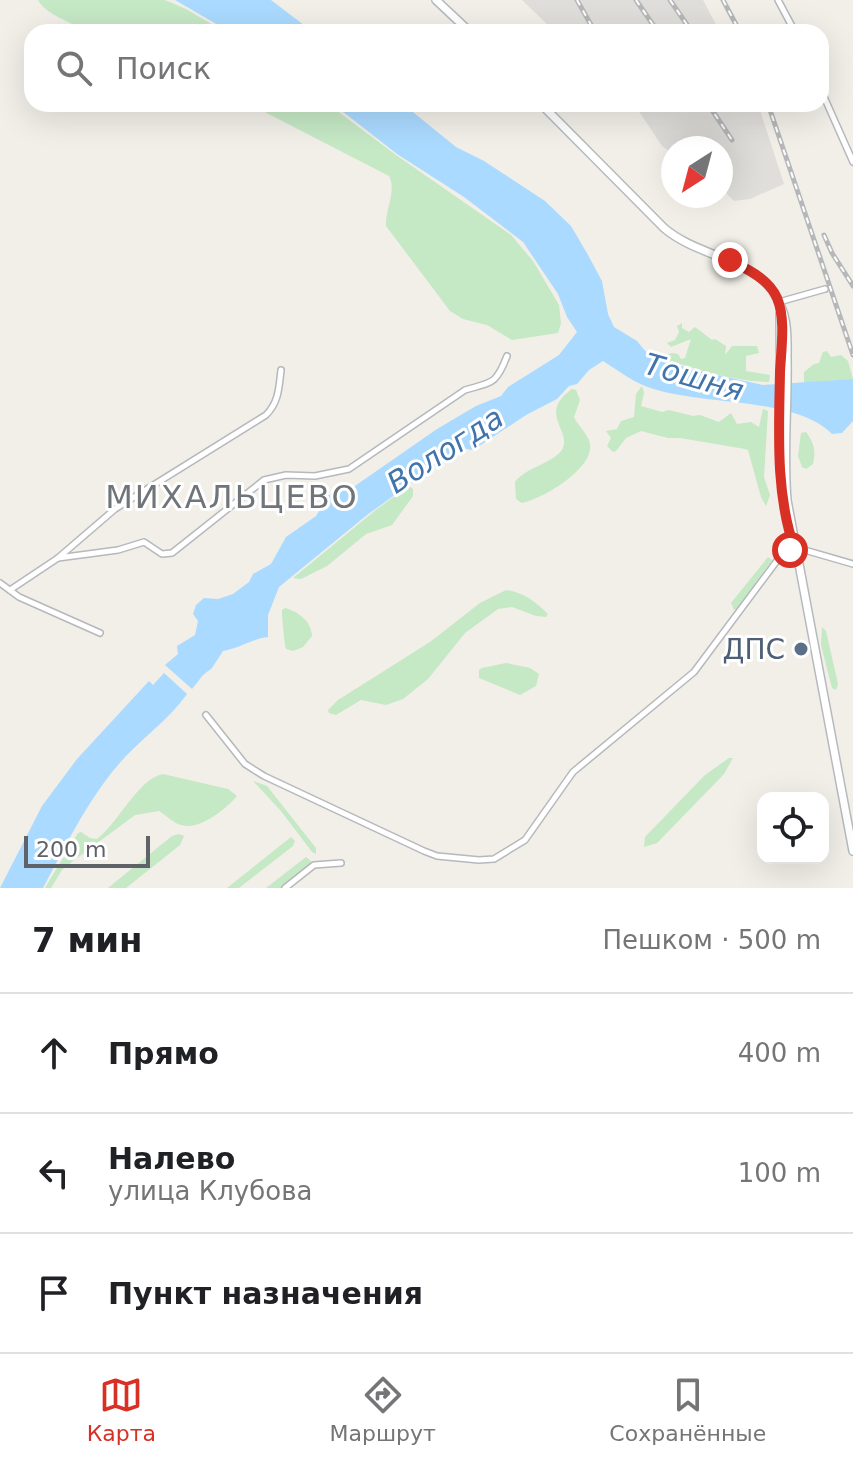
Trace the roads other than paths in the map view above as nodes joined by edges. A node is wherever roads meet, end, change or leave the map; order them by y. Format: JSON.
{"nodes":[{"id":1,"x":436,"y":0,"type":"edge"},
{"id":2,"x":778,"y":0,"type":"edge"},
{"id":3,"x":462,"y":24,"type":"edge"},
{"id":4,"x":791,"y":24,"type":"edge"},
{"id":5,"x":829,"y":108,"type":"edge"},
{"id":6,"x":549,"y":112,"type":"edge"},
{"id":7,"x":853,"y":162,"type":"edge"},
{"id":8,"x":825,"y":289,"type":"dead end"},
{"id":9,"x":779,"y":302,"type":"junction"},
{"id":10,"x":507,"y":356,"type":"dead end"},
{"id":11,"x":281,"y":370,"type":"dead end"},
{"id":12,"x":795,"y":550,"type":"junction"},
{"id":13,"x":58,"y":558,"type":"junction"},
{"id":14,"x":853,"y":564,"type":"edge"},
{"id":15,"x":0,"y":583,"type":"edge"},
{"id":16,"x":10,"y":590,"type":"junction"},
{"id":17,"x":100,"y":633,"type":"dead end"},
{"id":18,"x":206,"y":715,"type":"dead end"},
{"id":19,"x":853,"y":851,"type":"edge"},
{"id":20,"x":341,"y":863,"type":"dead end"},
{"id":21,"x":285,"y":888,"type":"edge"}],
"edges":[{"from":1,"to":3,"type":"main road"},
{"from":2,"to":4,"type":"street"},
{"from":5,"to":7,"type":"street"},
{"from":6,"to":9,"type":"main road"},
{"from":8,"to":9,"type":"street"},
{"from":9,"to":12,"type":"main road"},
{"from":10,"to":13,"type":"street"},
{"from":11,"to":13,"type":"street"},
{"from":12,"to":14,"type":"street"},
{"from":12,"to":18,"type":"street"},
{"from":12,"to":19,"type":"main road"},
{"from":13,"to":16,"type":"street"},
{"from":15,"to":16,"type":"street"},
{"from":16,"to":17,"type":"street"},
{"from":20,"to":21,"type":"street"}]}
